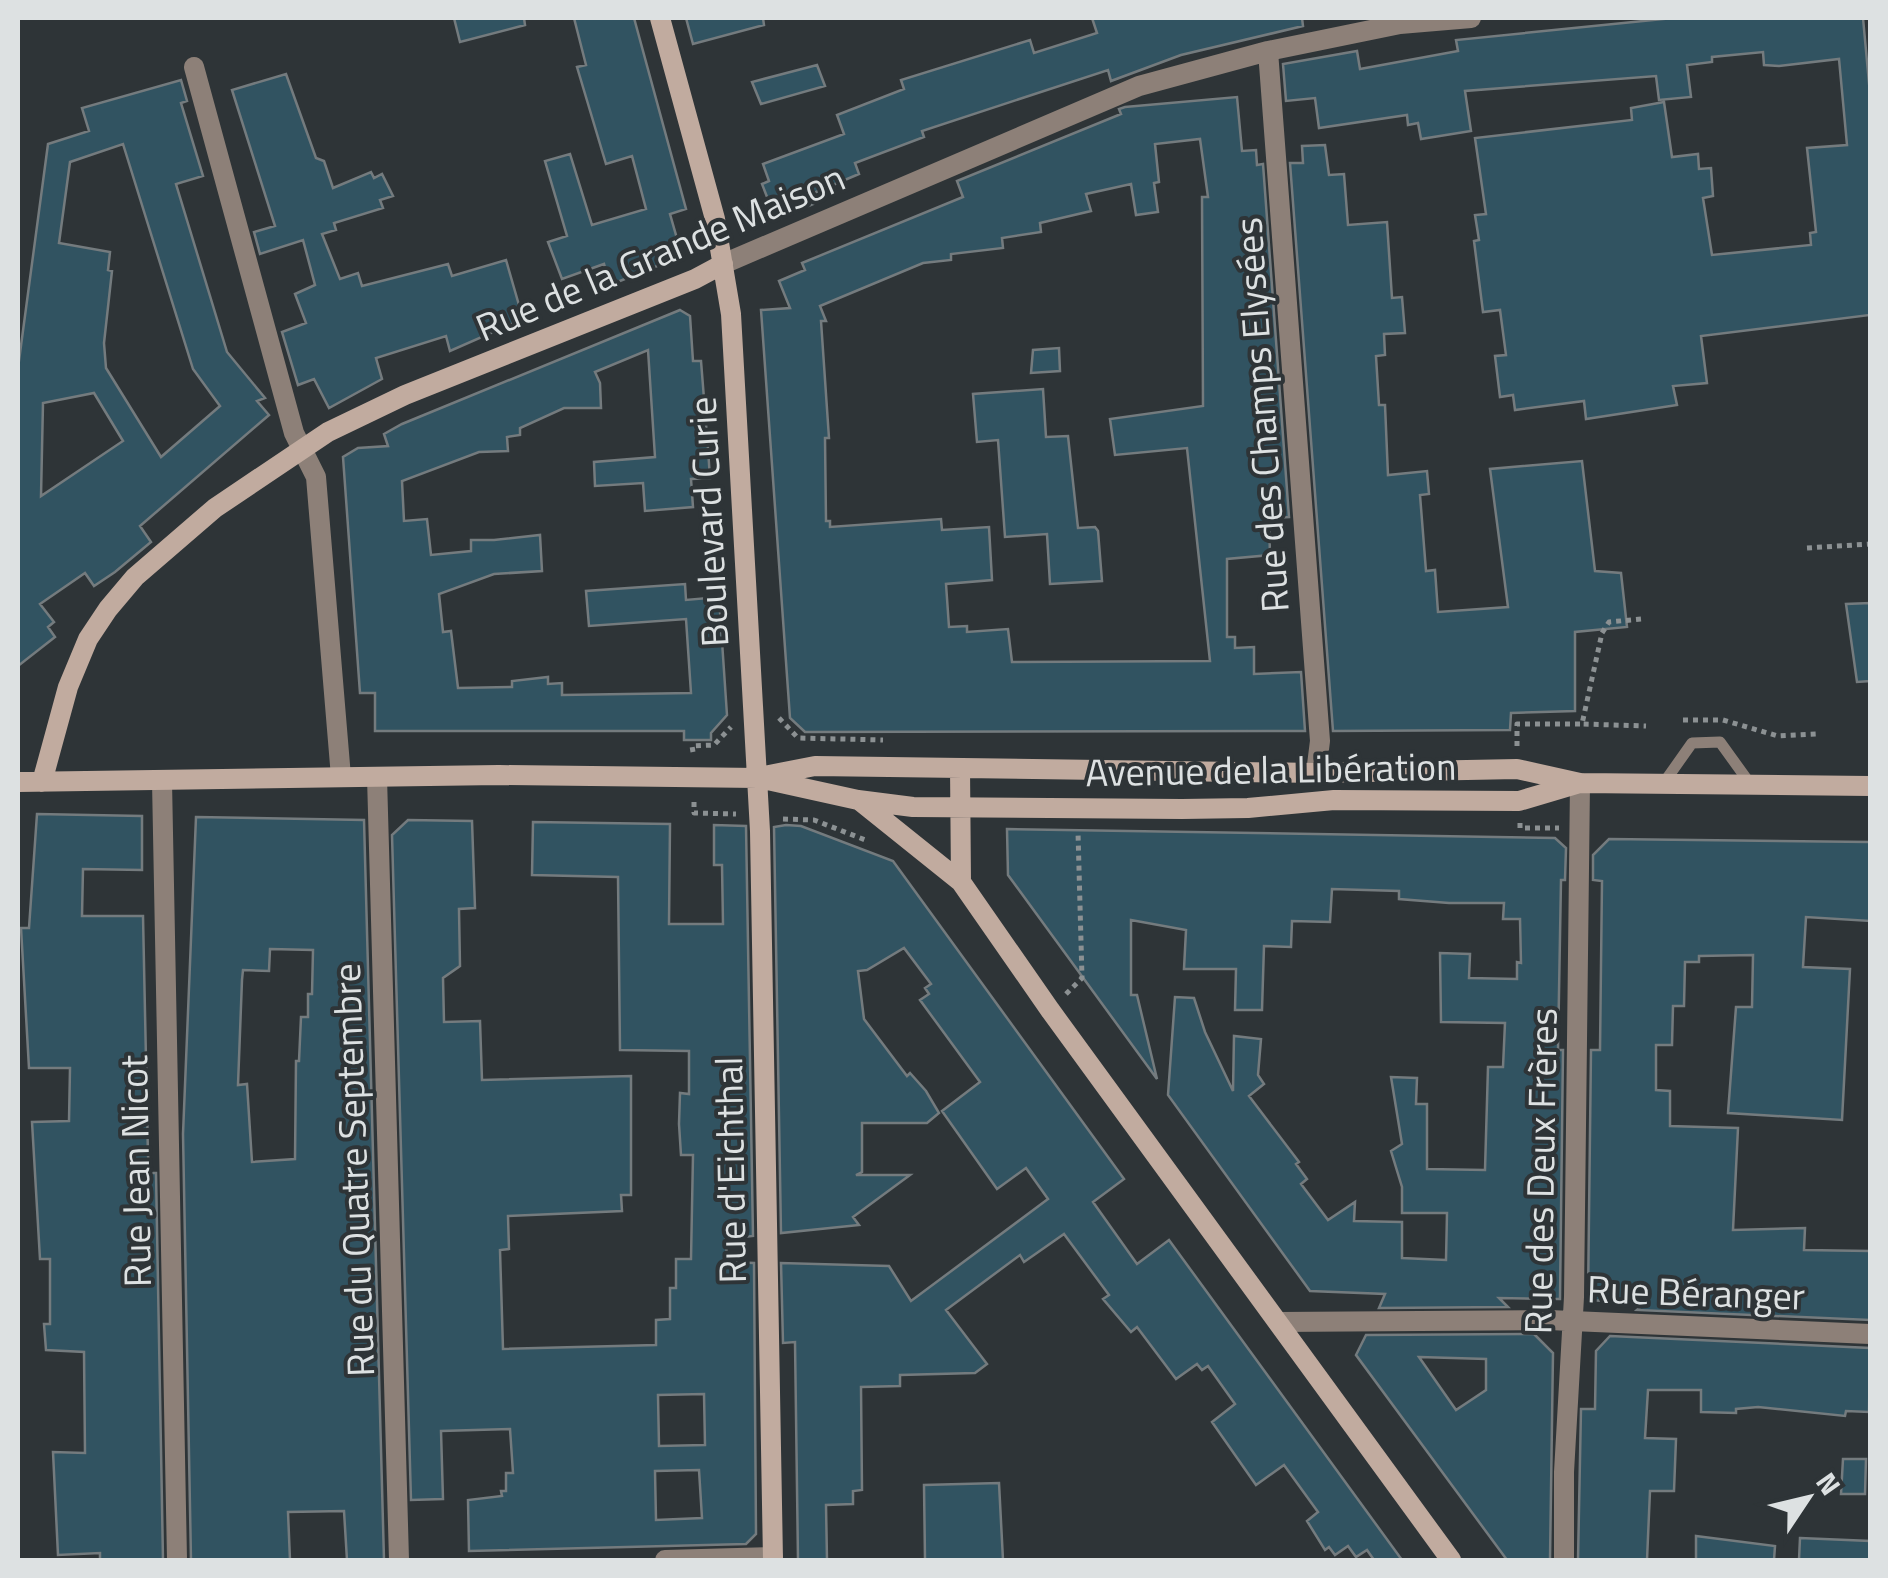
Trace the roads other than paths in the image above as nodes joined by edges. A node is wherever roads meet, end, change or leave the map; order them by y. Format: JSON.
{"nodes":[{"id":1,"x":660,"y":18,"type":"edge"},
{"id":2,"x":1471,"y":18,"type":"edge"},
{"id":3,"x":1268,"y":50,"type":"junction"},
{"id":4,"x":194,"y":68,"type":"dead end"},
{"id":5,"x":723,"y":264,"type":"junction"},
{"id":6,"x":304,"y":449,"type":"junction"},
{"id":7,"x":960,"y":768,"type":"junction"},
{"id":8,"x":1316,"y":773,"type":"junction"},
{"id":9,"x":341,"y":777,"type":"junction"},
{"id":10,"x":377,"y":777,"type":"junction"},
{"id":11,"x":758,"y":778,"type":"junction"},
{"id":12,"x":162,"y":781,"type":"junction"},
{"id":13,"x":18,"y":782,"type":"edge"},
{"id":14,"x":42,"y":782,"type":"junction"},
{"id":15,"x":1580,"y":783,"type":"junction"},
{"id":16,"x":1663,"y":784,"type":"junction"},
{"id":17,"x":1752,"y":785,"type":"junction"},
{"id":18,"x":1870,"y":786,"type":"edge"},
{"id":19,"x":858,"y":800,"type":"junction"},
{"id":20,"x":960,"y":807,"type":"junction"},
{"id":21,"x":961,"y":882,"type":"junction"},
{"id":22,"x":1278,"y":1322,"type":"junction"},
{"id":23,"x":1574,"y":1322,"type":"junction"},
{"id":24,"x":1870,"y":1334,"type":"edge"},
{"id":25,"x":773,"y":1559,"type":"edge"},
{"id":26,"x":177,"y":1560,"type":"edge"},
{"id":27,"x":399,"y":1560,"type":"edge"},
{"id":28,"x":664,"y":1560,"type":"edge"},
{"id":29,"x":1451,"y":1560,"type":"edge"},
{"id":30,"x":1564,"y":1560,"type":"edge"}],
"edges":[{"from":1,"to":5,"type":"main road","name":"Boulevard Curie"},
{"from":2,"to":3,"type":"street","name":"Rue de la Grande Maison"},
{"from":3,"to":5,"type":"street","name":"Rue de la Grande Maison"},
{"from":3,"to":8,"type":"street","name":"Rue des Champs Elysées"},
{"from":4,"to":6,"type":"street"},
{"from":5,"to":6,"type":"main road","name":"Rue de la Grande Maison"},
{"from":5,"to":11,"type":"main road","name":"Boulevard Curie"},
{"from":6,"to":9,"type":"street"},
{"from":6,"to":14,"type":"main road","name":"Rue de la Grande Maison"},
{"from":7,"to":8,"type":"main road","name":"Avenue de la Libération"},
{"from":7,"to":11,"type":"main road","name":"Avenue de la Libération"},
{"from":7,"to":20,"type":"main road"},
{"from":8,"to":15,"type":"main road","name":"Avenue de la Libération"},
{"from":9,"to":10,"type":"main road"},
{"from":9,"to":12,"type":"main road"},
{"from":10,"to":11,"type":"main road"},
{"from":10,"to":27,"type":"street","name":"Rue du Quatre Septembre"},
{"from":11,"to":19,"type":"main road","name":"Avenue de la Libération"},
{"from":11,"to":25,"type":"main road","name":"Rue d'Eichthal"},
{"from":12,"to":14,"type":"main road"},
{"from":12,"to":26,"type":"street","name":"Rue Jean Nicot"},
{"from":13,"to":14,"type":"main road"},
{"from":15,"to":16,"type":"main road","name":"Avenue de la Libération"},
{"from":15,"to":20,"type":"main road","name":"Avenue de la Libération"},
{"from":15,"to":23,"type":"street","name":"Rue des Deux Frères"},
{"from":16,"to":17,"type":"main road","name":"Avenue de la Libération"},
{"from":16,"to":17,"type":"lane"},
{"from":17,"to":18,"type":"main road","name":"Avenue de la Libération"},
{"from":19,"to":20,"type":"main road","name":"Avenue de la Libération"},
{"from":19,"to":21,"type":"main road"},
{"from":20,"to":21,"type":"main road"},
{"from":21,"to":22,"type":"main road"},
{"from":22,"to":23,"type":"street","name":"Rue Béranger"},
{"from":22,"to":29,"type":"main road"},
{"from":23,"to":24,"type":"street","name":"Rue Béranger"},
{"from":23,"to":30,"type":"street","name":"Rue des Deux Frères"},
{"from":25,"to":28,"type":"street"}]}
